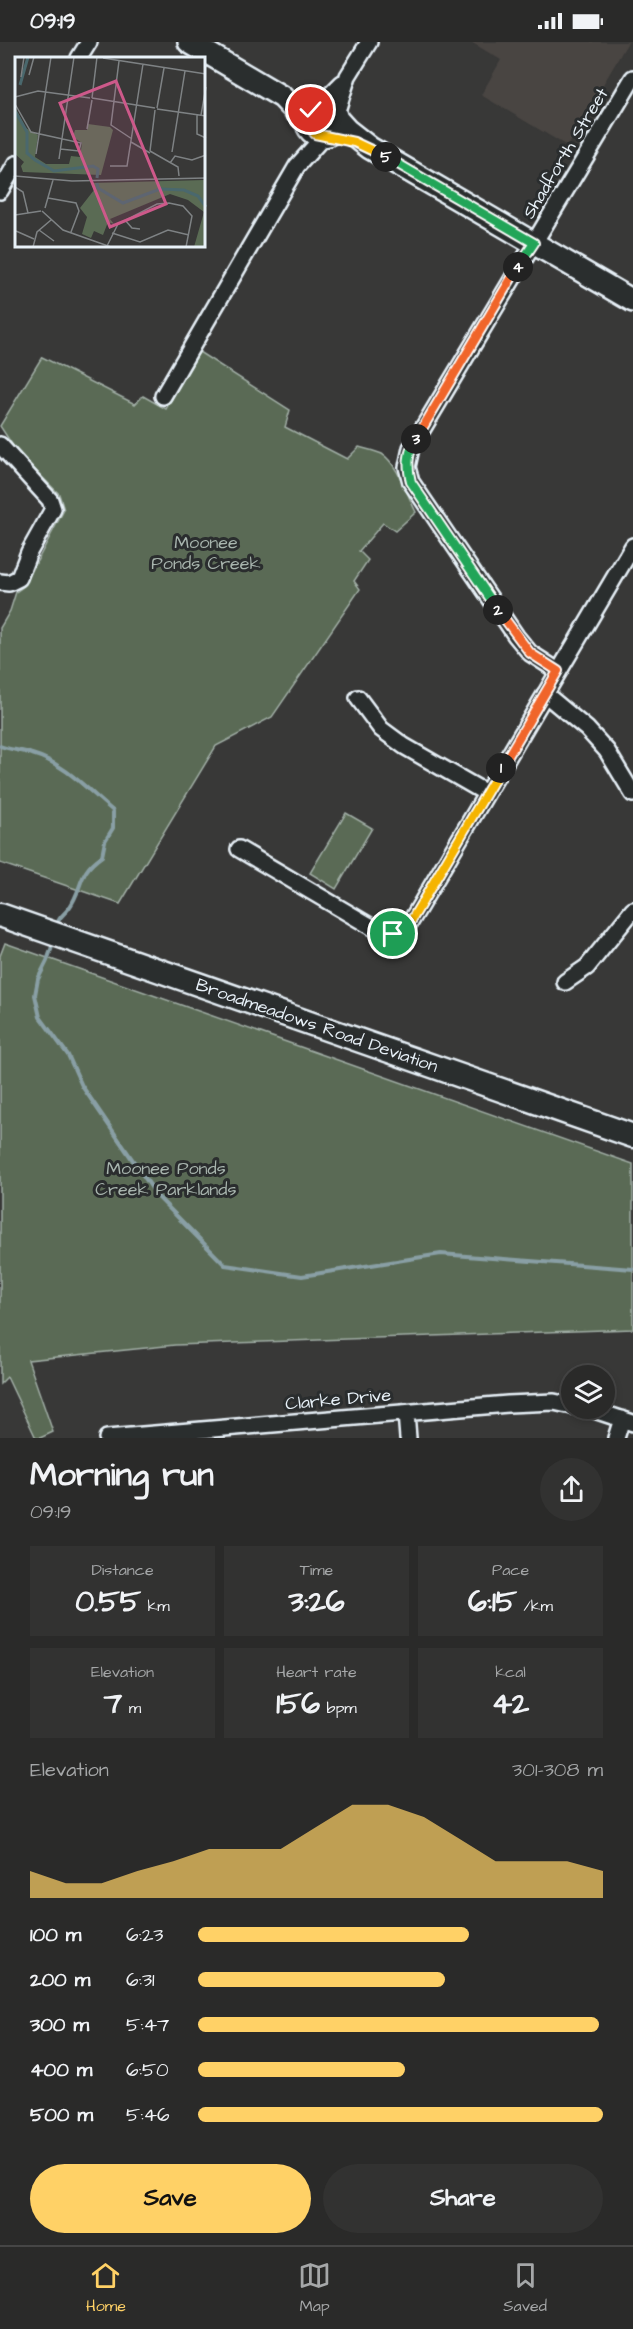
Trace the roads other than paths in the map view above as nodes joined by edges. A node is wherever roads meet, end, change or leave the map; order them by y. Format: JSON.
{"nodes":[{"id":1,"x":89,"y":42,"type":"edge"},
{"id":2,"x":189,"y":42,"type":"edge"},
{"id":3,"x":369,"y":42,"type":"edge"},
{"id":4,"x":80,"y":57,"type":"edge"},
{"id":5,"x":633,"y":78,"type":"edge"},
{"id":6,"x":322,"y":121,"type":"junction"},
{"id":7,"x":15,"y":166,"type":"edge"},
{"id":8,"x":0,"y":192,"type":"edge"},
{"id":9,"x":534,"y":243,"type":"junction"},
{"id":10,"x":633,"y":301,"type":"edge"},
{"id":11,"x":164,"y":396,"type":"dead end"},
{"id":12,"x":0,"y":445,"type":"edge"},
{"id":13,"x":633,"y":546,"type":"edge"},
{"id":14,"x":0,"y":582,"type":"edge"},
{"id":15,"x":558,"y":671,"type":"junction"},
{"id":16,"x":545,"y":694,"type":"junction"},
{"id":17,"x":358,"y":698,"type":"dead end"},
{"id":18,"x":486,"y":793,"type":"junction"},
{"id":19,"x":633,"y":794,"type":"edge"},
{"id":20,"x":239,"y":849,"type":"dead end"},
{"id":21,"x":633,"y":910,"type":"edge"},
{"id":22,"x":0,"y":915,"type":"edge"},
{"id":23,"x":565,"y":982,"type":"dead end"},
{"id":24,"x":633,"y":1136,"type":"edge"},
{"id":25,"x":561,"y":1404,"type":"edge"},
{"id":26,"x":406,"y":1413,"type":"junction"},
{"id":27,"x":627,"y":1421,"type":"edge"},
{"id":28,"x":183,"y":1435,"type":"edge"},
{"id":29,"x":106,"y":1438,"type":"edge"},
{"id":30,"x":408,"y":1438,"type":"edge"},
{"id":31,"x":616,"y":1438,"type":"edge"}],
"edges":[{"from":1,"to":4,"type":"street"},
{"from":2,"to":6,"type":"street"},
{"from":3,"to":6,"type":"street"},
{"from":5,"to":9,"type":"street","name":"Shadforth Street"},
{"from":6,"to":9,"type":"street"},
{"from":6,"to":11,"type":"street"},
{"from":7,"to":8,"type":"street"},
{"from":9,"to":10,"type":"street"},
{"from":9,"to":15,"type":"street","name":"Shadforth Street"},
{"from":12,"to":14,"type":"street"},
{"from":13,"to":15,"type":"street"},
{"from":15,"to":16,"type":"street"},
{"from":16,"to":18,"type":"street"},
{"from":16,"to":19,"type":"street"},
{"from":17,"to":18,"type":"street"},
{"from":18,"to":20,"type":"street"},
{"from":21,"to":23,"type":"street"},
{"from":22,"to":24,"type":"main road","name":"Broadmeadows Road Deviation"},
{"from":25,"to":26,"type":"street","name":"Clarke Drive"},
{"from":26,"to":28,"type":"street","name":"Clarke Drive"},
{"from":26,"to":30,"type":"street"},
{"from":27,"to":31,"type":"street"},
{"from":28,"to":29,"type":"street","name":"Clarke Drive"}]}
